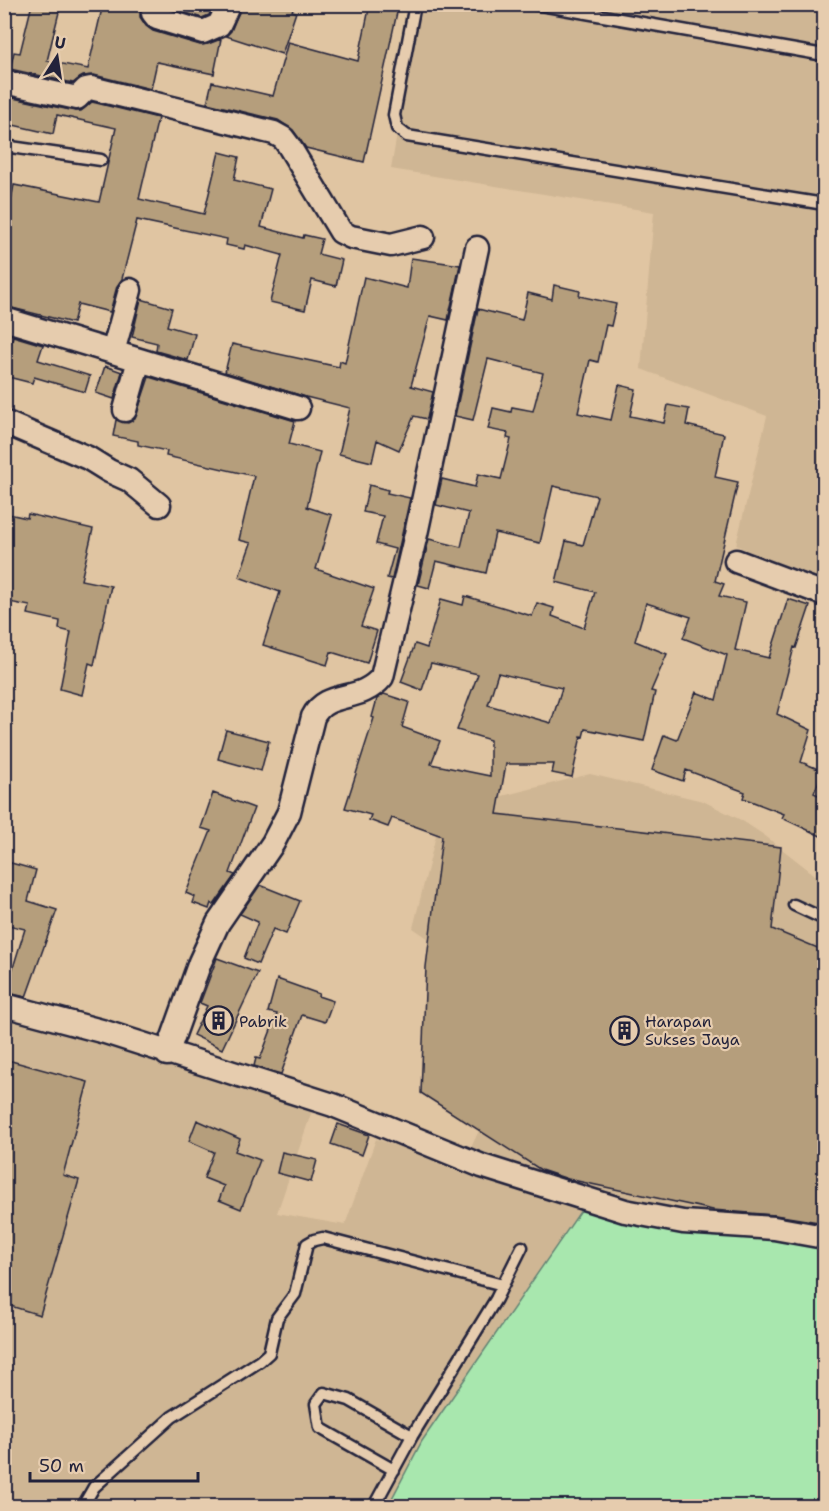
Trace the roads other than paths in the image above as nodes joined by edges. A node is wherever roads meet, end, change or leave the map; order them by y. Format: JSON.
{"nodes":[{"id":1,"x":154,"y":4,"type":"edge"},
{"id":2,"x":229,"y":4,"type":"edge"},
{"id":3,"x":416,"y":4,"type":"edge"},
{"id":4,"x":536,"y":4,"type":"edge"},
{"id":5,"x":825,"y":55,"type":"edge"},
{"id":6,"x":4,"y":82,"type":"edge"},
{"id":7,"x":4,"y":146,"type":"edge"},
{"id":8,"x":101,"y":160,"type":"dead end"},
{"id":9,"x":825,"y":204,"type":"edge"},
{"id":10,"x":423,"y":237,"type":"dead end"},
{"id":11,"x":477,"y":248,"type":"dead end"},
{"id":12,"x":130,"y":290,"type":"dead end"},
{"id":13,"x":4,"y":319,"type":"edge"},
{"id":14,"x":113,"y":352,"type":"junction"},
{"id":15,"x":139,"y":360,"type":"junction"},
{"id":16,"x":298,"y":408,"type":"dead end"},
{"id":17,"x":125,"y":410,"type":"dead end"},
{"id":18,"x":4,"y":422,"type":"edge"},
{"id":19,"x":159,"y":505,"type":"dead end"},
{"id":20,"x":736,"y":561,"type":"dead end"},
{"id":21,"x":825,"y":594,"type":"edge"},
{"id":22,"x":794,"y":905,"type":"dead end"},
{"id":23,"x":825,"y":919,"type":"edge"},
{"id":24,"x":4,"y":1005,"type":"edge"},
{"id":25,"x":167,"y":1054,"type":"junction"},
{"id":26,"x":825,"y":1237,"type":"edge"},
{"id":27,"x":522,"y":1247,"type":"dead end"},
{"id":28,"x":503,"y":1285,"type":"junction"},
{"id":29,"x":412,"y":1436,"type":"junction"},
{"id":30,"x":394,"y":1470,"type":"junction"},
{"id":31,"x":82,"y":1506,"type":"edge"},
{"id":32,"x":374,"y":1506,"type":"edge"}],
"edges":[{"from":1,"to":2,"type":"street"},
{"from":3,"to":9,"type":"lane"},
{"from":4,"to":5,"type":"lane"},
{"from":6,"to":10,"type":"street"},
{"from":7,"to":8,"type":"lane"},
{"from":11,"to":25,"type":"street"},
{"from":12,"to":14,"type":"street"},
{"from":13,"to":14,"type":"street"},
{"from":14,"to":15,"type":"street"},
{"from":15,"to":16,"type":"street"},
{"from":15,"to":17,"type":"street"},
{"from":18,"to":19,"type":"street"},
{"from":20,"to":21,"type":"street"},
{"from":22,"to":23,"type":"lane"},
{"from":24,"to":25,"type":"street"},
{"from":25,"to":26,"type":"street"},
{"from":27,"to":28,"type":"lane"},
{"from":28,"to":29,"type":"lane"},
{"from":28,"to":31,"type":"lane"},
{"from":29,"to":30,"type":"lane"},
{"from":29,"to":30,"type":"lane"},
{"from":30,"to":32,"type":"lane"}]}
